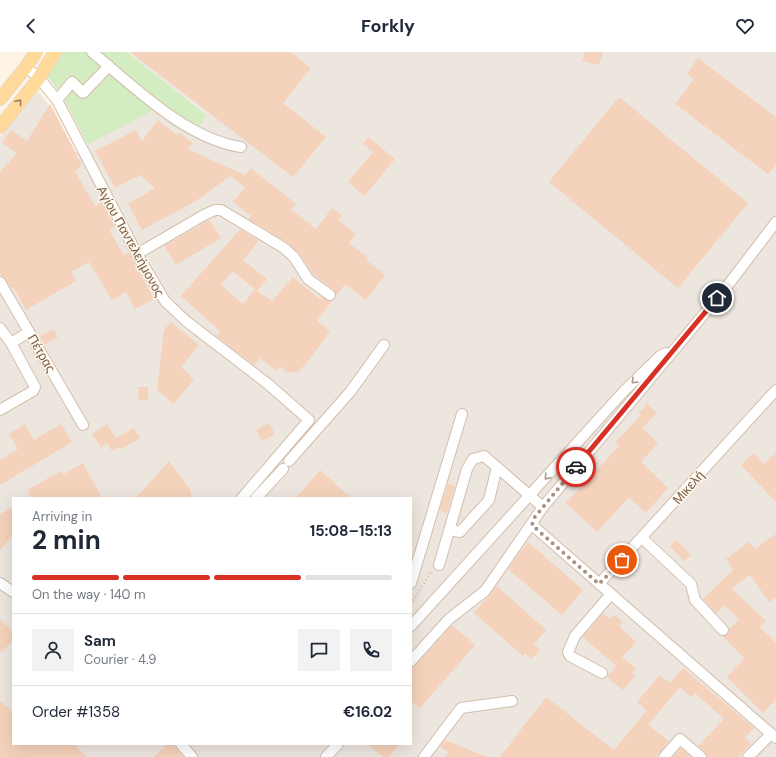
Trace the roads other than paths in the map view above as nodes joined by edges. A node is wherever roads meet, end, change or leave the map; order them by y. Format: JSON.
{"nodes":[{"id":1,"x":36,"y":52,"type":"edge"},
{"id":2,"x":55,"y":52,"type":"edge"},
{"id":3,"x":92,"y":52,"type":"edge"},
{"id":4,"x":109,"y":66,"type":"junction"},
{"id":5,"x":26,"y":67,"type":"junction"},
{"id":6,"x":39,"y":78,"type":"junction"},
{"id":7,"x":0,"y":99,"type":"edge"},
{"id":8,"x":57,"y":100,"type":"junction"},
{"id":9,"x":0,"y":126,"type":"edge"},
{"id":10,"x":241,"y":147,"type":"dead end"},
{"id":11,"x":776,"y":222,"type":"edge"},
{"id":12,"x":137,"y":254,"type":"junction"},
{"id":13,"x":0,"y":282,"type":"edge"},
{"id":14,"x":330,"y":295,"type":"dead end"},
{"id":15,"x":0,"y":328,"type":"edge"},
{"id":16,"x":29,"y":332,"type":"junction"},
{"id":17,"x":11,"y":343,"type":"junction"},
{"id":18,"x":384,"y":344,"type":"dead end"},
{"id":19,"x":675,"y":348,"type":"junction"},
{"id":20,"x":776,"y":390,"type":"edge"},
{"id":21,"x":0,"y":410,"type":"edge"},
{"id":22,"x":462,"y":414,"type":"dead end"},
{"id":23,"x":83,"y":425,"type":"dead end"},
{"id":24,"x":498,"y":467,"type":"junction"},
{"id":25,"x":531,"y":496,"type":"junction"},
{"id":26,"x":243,"y":497,"type":"edge"},
{"id":27,"x":257,"y":497,"type":"edge"},
{"id":28,"x":543,"y":507,"type":"junction"},
{"id":29,"x":532,"y":525,"type":"junction"},
{"id":30,"x":451,"y":530,"type":"junction"},
{"id":31,"x":642,"y":538,"type":"junction"},
{"id":32,"x":439,"y":565,"type":"road end"},
{"id":33,"x":412,"y":581,"type":"edge"},
{"id":34,"x":0,"y":583,"type":"edge"},
{"id":35,"x":599,"y":584,"type":"junction"},
{"id":36,"x":12,"y":591,"type":"edge"},
{"id":37,"x":611,"y":594,"type":"junction"},
{"id":38,"x":412,"y":625,"type":"edge"},
{"id":39,"x":723,"y":630,"type":"dead end"},
{"id":40,"x":412,"y":660,"type":"edge"},
{"id":41,"x":602,"y":673,"type":"dead end"},
{"id":42,"x":512,"y":701,"type":"dead end"},
{"id":43,"x":774,"y":736,"type":"edge"},
{"id":44,"x":182,"y":745,"type":"edge"},
{"id":45,"x":337,"y":745,"type":"edge"},
{"id":46,"x":192,"y":757,"type":"edge"},
{"id":47,"x":326,"y":757,"type":"edge"},
{"id":48,"x":424,"y":757,"type":"edge"},
{"id":49,"x":664,"y":757,"type":"edge"},
{"id":50,"x":701,"y":757,"type":"edge"},
{"id":51,"x":748,"y":757,"type":"edge"}],
"edges":[{"from":1,"to":5,"type":"main road"},
{"from":2,"to":6,"type":"main road"},
{"from":3,"to":4,"type":"street"},
{"from":4,"to":8,"type":"street"},
{"from":4,"to":10,"type":"street"},
{"from":5,"to":6,"type":"street","name":"Αγίου Παντελεήμονος"},
{"from":5,"to":7,"type":"main road"},
{"from":6,"to":8,"type":"street","name":"Αγίου Παντελεήμονος"},
{"from":9,"to":6,"type":"main road","one_way":true},
{"from":8,"to":12,"type":"street","name":"Αγίου Παντελεήμονος"},
{"from":11,"to":19,"type":"street"},
{"from":12,"to":14,"type":"street"},
{"from":12,"to":26,"type":"street","name":"Αγίου Παντελεήμονος"},
{"from":13,"to":16,"type":"street","name":"Πέτρας"},
{"from":15,"to":17,"type":"street"},
{"from":16,"to":17,"type":"street"},
{"from":16,"to":23,"type":"street","name":"Πέτρας"},
{"from":17,"to":21,"type":"street"},
{"from":18,"to":27,"type":"street"},
{"from":19,"to":25,"type":"street","one_way":true},
{"from":19,"to":28,"type":"street"},
{"from":20,"to":31,"type":"street","name":"Μικελή"},
{"from":22,"to":33,"type":"street"},
{"from":24,"to":25,"type":"street"},
{"from":24,"to":30,"type":"street"},
{"from":24,"to":30,"type":"street"},
{"from":25,"to":28,"type":"street"},
{"from":25,"to":38,"type":"street"},
{"from":28,"to":29,"type":"street"},
{"from":29,"to":35,"type":"street"},
{"from":29,"to":40,"type":"street"},
{"from":30,"to":32,"type":"street"},
{"from":31,"to":35,"type":"street","name":"Μικελή"},
{"from":31,"to":39,"type":"street"},
{"from":34,"to":36,"type":"street"},
{"from":35,"to":37,"type":"street"},
{"from":37,"to":41,"type":"street"},
{"from":37,"to":43,"type":"street"},
{"from":42,"to":48,"type":"street"},
{"from":43,"to":51,"type":"street"},
{"from":44,"to":46,"type":"street"},
{"from":45,"to":47,"type":"street"},
{"from":49,"to":50,"type":"street"}]}
